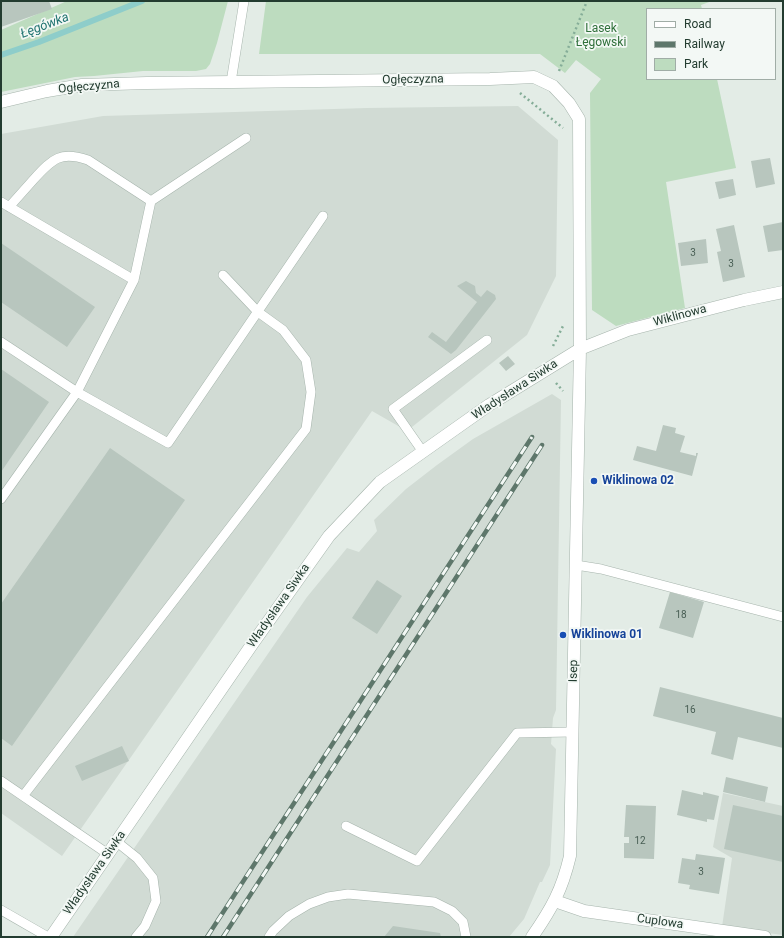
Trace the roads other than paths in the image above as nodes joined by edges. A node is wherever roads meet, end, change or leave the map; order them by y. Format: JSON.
{"nodes":[{"id":1,"x":244,"y":1,"type":"edge"},
{"id":2,"x":231,"y":82,"type":"junction"},
{"id":3,"x":1,"y":102,"type":"edge"},
{"id":4,"x":246,"y":138,"type":"dead end"},
{"id":5,"x":151,"y":201,"type":"junction"},
{"id":6,"x":5,"y":204,"type":"edge"},
{"id":7,"x":323,"y":216,"type":"dead end"},
{"id":8,"x":223,"y":275,"type":"dead end"},
{"id":9,"x":134,"y":280,"type":"junction"},
{"id":10,"x":783,"y":292,"type":"edge"},
{"id":11,"x":258,"y":312,"type":"junction"},
{"id":12,"x":487,"y":340,"type":"dead end"},
{"id":13,"x":1,"y":342,"type":"edge"},
{"id":14,"x":580,"y":349,"type":"junction"},
{"id":15,"x":77,"y":392,"type":"junction"},
{"id":16,"x":423,"y":452,"type":"junction"},
{"id":17,"x":1,"y":499,"type":"edge"},
{"id":18,"x":576,"y":564,"type":"junction"},
{"id":19,"x":783,"y":617,"type":"edge"},
{"id":20,"x":572,"y":732,"type":"junction"},
{"id":21,"x":1,"y":781,"type":"edge"},
{"id":22,"x":23,"y":796,"type":"junction"},
{"id":23,"x":346,"y":826,"type":"dead end"},
{"id":24,"x":117,"y":842,"type":"junction"},
{"id":25,"x":108,"y":854,"type":"junction"},
{"id":26,"x":556,"y":901,"type":"junction"},
{"id":27,"x":1,"y":910,"type":"edge"},
{"id":28,"x":50,"y":937,"type":"edge"},
{"id":29,"x":136,"y":937,"type":"edge"},
{"id":30,"x":269,"y":937,"type":"edge"},
{"id":31,"x":466,"y":937,"type":"edge"},
{"id":32,"x":532,"y":937,"type":"edge"},
{"id":33,"x":765,"y":937,"type":"edge"}],
"edges":[{"from":1,"to":2,"type":"lane"},
{"from":2,"to":3,"type":"street","name":"Ogłęczyzna"},
{"from":2,"to":14,"type":"street","name":"Ogłęczyzna"},
{"from":4,"to":5,"type":"lane"},
{"from":5,"to":6,"type":"lane"},
{"from":5,"to":9,"type":"lane"},
{"from":6,"to":9,"type":"lane"},
{"from":7,"to":11,"type":"lane"},
{"from":8,"to":11,"type":"lane"},
{"from":9,"to":15,"type":"lane"},
{"from":10,"to":14,"type":"street","name":"Wiklinowa"},
{"from":11,"to":15,"type":"lane"},
{"from":11,"to":22,"type":"lane"},
{"from":12,"to":16,"type":"lane"},
{"from":13,"to":15,"type":"lane"},
{"from":14,"to":16,"type":"street","name":"Władysława Siwka"},
{"from":14,"to":18,"type":"street","name":"Isep"},
{"from":15,"to":17,"type":"lane"},
{"from":16,"to":24,"type":"street","name":"Władysława Siwka"},
{"from":18,"to":19,"type":"lane"},
{"from":18,"to":20,"type":"street","name":"Isep"},
{"from":20,"to":23,"type":"lane"},
{"from":20,"to":26,"type":"street","name":"Isep"},
{"from":21,"to":22,"type":"lane"},
{"from":22,"to":25,"type":"lane"},
{"from":24,"to":25,"type":"street","name":"Władysława Siwka"},
{"from":24,"to":29,"type":"lane"},
{"from":25,"to":28,"type":"street","name":"Władysława Siwka"},
{"from":26,"to":32,"type":"street","name":"Isep"},
{"from":26,"to":33,"type":"street","name":"Cuplowa"},
{"from":27,"to":28,"type":"lane"},
{"from":30,"to":31,"type":"lane"}]}
